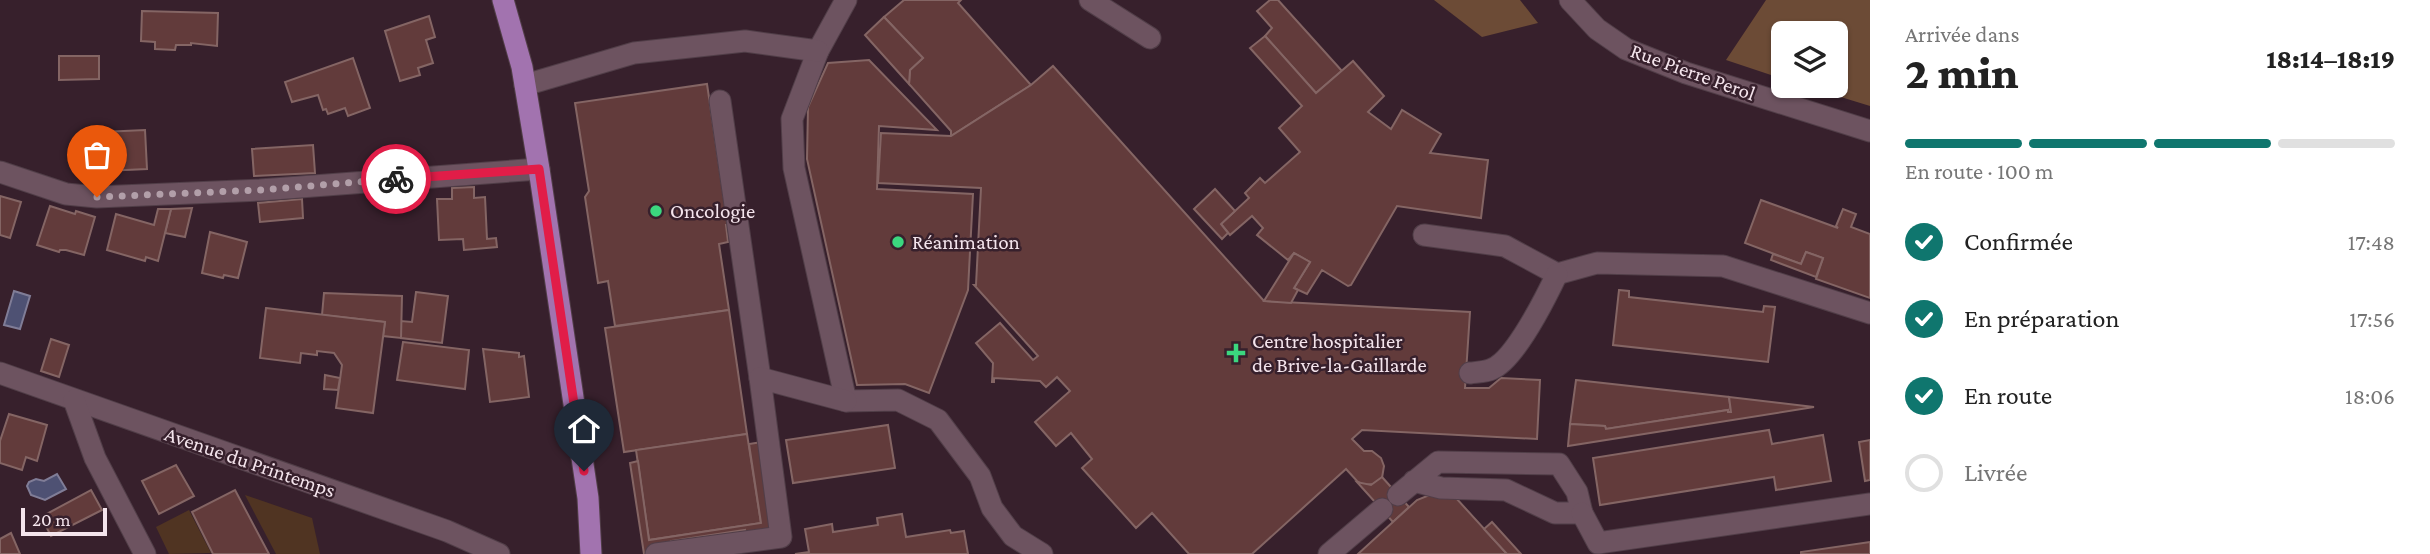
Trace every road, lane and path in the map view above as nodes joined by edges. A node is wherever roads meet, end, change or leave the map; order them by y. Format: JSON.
{"nodes":[{"id":1,"x":503,"y":0,"type":"edge"},
{"id":2,"x":846,"y":0,"type":"edge"},
{"id":3,"x":1090,"y":0,"type":"edge"},
{"id":4,"x":1570,"y":0,"type":"edge"},
{"id":5,"x":1150,"y":38,"type":"dead end"},
{"id":6,"x":818,"y":51,"type":"junction"},
{"id":7,"x":525,"y":85,"type":"junction"},
{"id":8,"x":720,"y":101,"type":"dead end"},
{"id":9,"x":1870,"y":131,"type":"edge"},
{"id":10,"x":539,"y":169,"type":"junction"},
{"id":11,"x":0,"y":172,"type":"edge"},
{"id":12,"x":1424,"y":235,"type":"dead end"},
{"id":13,"x":1557,"y":274,"type":"junction"},
{"id":14,"x":1870,"y":313,"type":"edge"},
{"id":15,"x":0,"y":373,"type":"edge"},
{"id":16,"x":1471,"y":373,"type":"dead end"},
{"id":17,"x":760,"y":378,"type":"junction"},
{"id":18,"x":74,"y":400,"type":"junction"},
{"id":19,"x":846,"y":401,"type":"junction"},
{"id":20,"x":1870,"y":504,"type":"edge"},
{"id":21,"x":1382,"y":509,"type":"dead end"},
{"id":22,"x":1582,"y":513,"type":"junction"},
{"id":23,"x":447,"y":531,"type":"junction"},
{"id":24,"x":145,"y":554,"type":"edge"},
{"id":25,"x":447,"y":554,"type":"edge"},
{"id":26,"x":499,"y":554,"type":"edge"},
{"id":27,"x":591,"y":554,"type":"edge"},
{"id":28,"x":656,"y":554,"type":"edge"},
{"id":29,"x":1042,"y":554,"type":"edge"},
{"id":30,"x":1329,"y":554,"type":"edge"}],
"edges":[{"from":1,"to":7,"type":"main road"},
{"from":2,"to":6,"type":"street"},
{"from":3,"to":5,"type":"street"},
{"from":4,"to":9,"type":"street","name":"Rue Pierre Perol"},
{"from":6,"to":7,"type":"street"},
{"from":6,"to":19,"type":"street"},
{"from":7,"to":10,"type":"main road"},
{"from":8,"to":17,"type":"street"},
{"from":10,"to":11,"type":"street"},
{"from":10,"to":27,"type":"main road"},
{"from":12,"to":13,"type":"street"},
{"from":13,"to":14,"type":"street"},
{"from":13,"to":16,"type":"street"},
{"from":15,"to":18,"type":"street","name":"Avenue du Printemps"},
{"from":17,"to":19,"type":"street"},
{"from":17,"to":28,"type":"street"},
{"from":18,"to":23,"type":"street","name":"Avenue du Printemps"},
{"from":18,"to":24,"type":"street"},
{"from":19,"to":29,"type":"street"},
{"from":20,"to":22,"type":"street"},
{"from":21,"to":30,"type":"street"},
{"from":22,"to":22,"type":"street"},
{"from":23,"to":25,"type":"street"},
{"from":23,"to":26,"type":"street","name":"Avenue du Printemps"}]}
